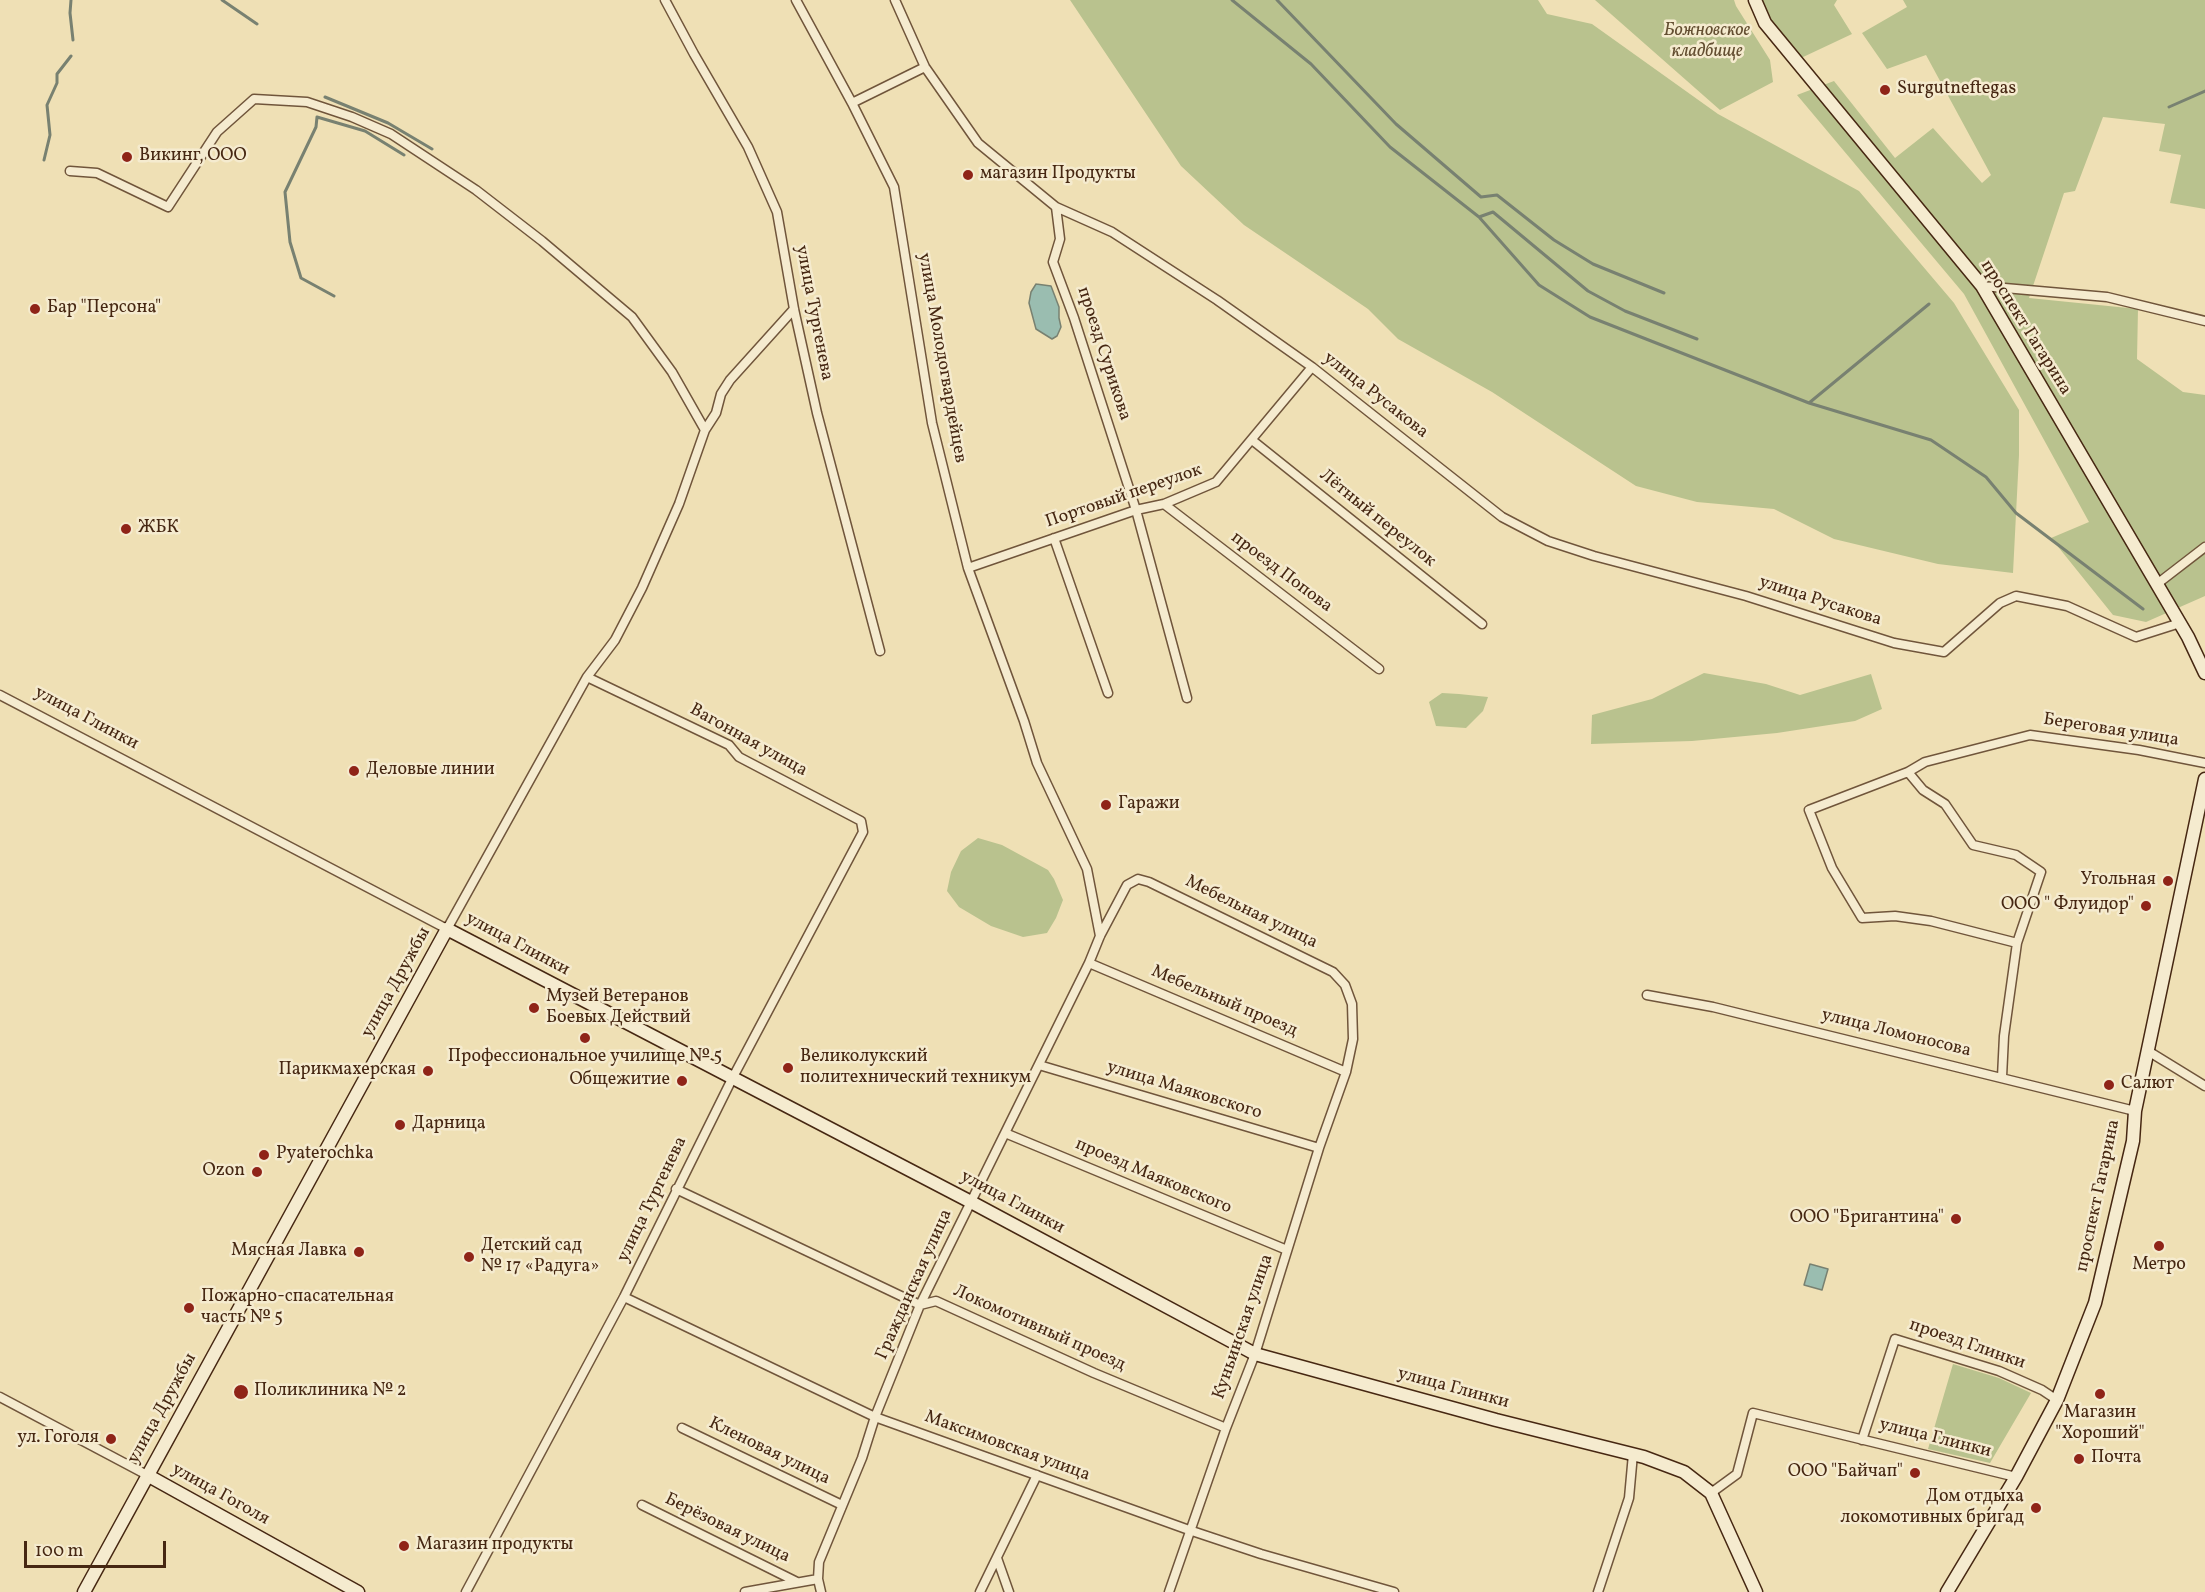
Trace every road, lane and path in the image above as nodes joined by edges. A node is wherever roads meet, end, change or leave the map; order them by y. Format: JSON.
{"nodes":[{"id":1,"x":665,"y":0,"type":"edge"},
{"id":2,"x":796,"y":0,"type":"edge"},
{"id":3,"x":895,"y":0,"type":"edge"},
{"id":4,"x":1755,"y":0,"type":"edge"},
{"id":5,"x":925,"y":67,"type":"junction"},
{"id":6,"x":852,"y":103,"type":"junction"},
{"id":7,"x":70,"y":171,"type":"dead end"},
{"id":8,"x":1056,"y":207,"type":"junction"},
{"id":9,"x":1982,"y":286,"type":"junction"},
{"id":10,"x":794,"y":309,"type":"junction"},
{"id":11,"x":2205,"y":321,"type":"edge"},
{"id":12,"x":1312,"y":367,"type":"junction"},
{"id":13,"x":705,"y":430,"type":"junction"},
{"id":14,"x":1252,"y":440,"type":"junction"},
{"id":15,"x":1164,"y":504,"type":"junction"},
{"id":16,"x":1136,"y":510,"type":"junction"},
{"id":17,"x":1054,"y":538,"type":"junction"},
{"id":18,"x":2205,"y":547,"type":"edge"},
{"id":19,"x":968,"y":568,"type":"junction"},
{"id":20,"x":2157,"y":584,"type":"junction"},
{"id":21,"x":2180,"y":623,"type":"junction"},
{"id":22,"x":1482,"y":624,"type":"dead end"},
{"id":23,"x":880,"y":651,"type":"dead end"},
{"id":24,"x":1379,"y":669,"type":"dead end"},
{"id":25,"x":2205,"y":673,"type":"edge"},
{"id":26,"x":586,"y":676,"type":"junction"},
{"id":27,"x":1108,"y":693,"type":"dead end"},
{"id":28,"x":0,"y":695,"type":"edge"},
{"id":29,"x":1187,"y":698,"type":"dead end"},
{"id":30,"x":2205,"y":763,"type":"edge"},
{"id":31,"x":1908,"y":772,"type":"junction"},
{"id":32,"x":2205,"y":779,"type":"edge"},
{"id":33,"x":861,"y":820,"type":"joint"},
{"id":34,"x":1138,"y":879,"type":"joint"},
{"id":35,"x":447,"y":929,"type":"junction"},
{"id":36,"x":1100,"y":936,"type":"junction"},
{"id":37,"x":2017,"y":943,"type":"junction"},
{"id":38,"x":1089,"y":963,"type":"junction"},
{"id":39,"x":1345,"y":985,"type":"joint"},
{"id":40,"x":1647,"y":995,"type":"dead end"},
{"id":41,"x":2148,"y":1051,"type":"junction"},
{"id":42,"x":1039,"y":1065,"type":"junction"},
{"id":43,"x":1346,"y":1072,"type":"junction"},
{"id":44,"x":2002,"y":1077,"type":"junction"},
{"id":45,"x":732,"y":1079,"type":"junction"},
{"id":46,"x":2205,"y":1086,"type":"edge"},
{"id":47,"x":2135,"y":1112,"type":"junction"},
{"id":48,"x":1005,"y":1133,"type":"junction"},
{"id":49,"x":1319,"y":1148,"type":"junction"},
{"id":50,"x":676,"y":1189,"type":"junction"},
{"id":51,"x":972,"y":1202,"type":"junction"},
{"id":52,"x":1287,"y":1250,"type":"junction"},
{"id":53,"x":624,"y":1297,"type":"junction"},
{"id":54,"x":920,"y":1305,"type":"junction"},
{"id":55,"x":1255,"y":1354,"type":"junction"},
{"id":56,"x":0,"y":1397,"type":"edge"},
{"id":57,"x":2057,"y":1400,"type":"junction"},
{"id":58,"x":875,"y":1418,"type":"junction"},
{"id":59,"x":682,"y":1428,"type":"dead end"},
{"id":60,"x":1226,"y":1428,"type":"junction"},
{"id":61,"x":1863,"y":1440,"type":"junction"},
{"id":62,"x":1633,"y":1454,"type":"junction"},
{"id":63,"x":147,"y":1475,"type":"junction"},
{"id":64,"x":1036,"y":1475,"type":"junction"},
{"id":65,"x":2016,"y":1477,"type":"junction"},
{"id":66,"x":1711,"y":1493,"type":"junction"},
{"id":67,"x":642,"y":1505,"type":"dead end"},
{"id":68,"x":842,"y":1505,"type":"junction"},
{"id":69,"x":1189,"y":1530,"type":"junction"},
{"id":70,"x":998,"y":1558,"type":"junction"},
{"id":71,"x":818,"y":1579,"type":"junction"},
{"id":72,"x":797,"y":1582,"type":"junction"},
{"id":73,"x":84,"y":1592,"type":"edge"},
{"id":74,"x":358,"y":1592,"type":"edge"},
{"id":75,"x":466,"y":1592,"type":"edge"},
{"id":76,"x":745,"y":1592,"type":"edge"},
{"id":77,"x":821,"y":1592,"type":"edge"},
{"id":78,"x":980,"y":1592,"type":"edge"},
{"id":79,"x":1009,"y":1592,"type":"edge"},
{"id":80,"x":1169,"y":1592,"type":"edge"},
{"id":81,"x":1394,"y":1592,"type":"edge"},
{"id":82,"x":1598,"y":1592,"type":"edge"},
{"id":83,"x":1756,"y":1592,"type":"edge"},
{"id":84,"x":1947,"y":1592,"type":"edge"}],
"edges":[{"from":1,"to":10,"type":"street","name":"улица Тургенева"},
{"from":2,"to":6,"type":"street","name":"улица Молодогвардейцев"},
{"from":3,"to":5,"type":"street","name":"улица Русакова"},
{"from":4,"to":9,"type":"street","name":"проспект Гагарина"},
{"from":5,"to":6,"type":"street"},
{"from":5,"to":8,"type":"street","name":"улица Русакова"},
{"from":6,"to":19,"type":"street","name":"улица Молодогвардейцев"},
{"from":7,"to":13,"type":"street"},
{"from":8,"to":12,"type":"street","name":"улица Русакова"},
{"from":8,"to":16,"type":"street","name":"проезд Сурикова"},
{"from":9,"to":11,"type":"street"},
{"from":9,"to":20,"type":"street","name":"проспект Гагарина"},
{"from":10,"to":13,"type":"street"},
{"from":10,"to":23,"type":"street","name":"улица Тургенева"},
{"from":12,"to":14,"type":"street","name":"Портовый переулок"},
{"from":12,"to":21,"type":"street","name":"улица Русакова"},
{"from":13,"to":26,"type":"street"},
{"from":14,"to":15,"type":"street","name":"Портовый переулок"},
{"from":14,"to":22,"type":"street","name":"Лётный переулок"},
{"from":15,"to":16,"type":"street","name":"Портовый переулок"},
{"from":15,"to":24,"type":"street","name":"проезд Попова"},
{"from":16,"to":17,"type":"street","name":"Портовый переулок"},
{"from":16,"to":29,"type":"street"},
{"from":17,"to":19,"type":"street","name":"Портовый переулок"},
{"from":17,"to":27,"type":"street"},
{"from":18,"to":20,"type":"street"},
{"from":19,"to":36,"type":"street","name":"улица Молодогвардейцев"},
{"from":20,"to":21,"type":"street","name":"проспект Гагарина"},
{"from":21,"to":25,"type":"street","name":"проспект Гагарина"},
{"from":26,"to":33,"type":"street","name":"Вагонная улица"},
{"from":26,"to":35,"type":"street"},
{"from":28,"to":35,"type":"street","name":"улица Глинки"},
{"from":30,"to":31,"type":"street","name":"Береговая улица"},
{"from":31,"to":37,"type":"street"},
{"from":31,"to":37,"type":"street","name":"Береговая улица"},
{"from":32,"to":41,"type":"street","name":"проспект Гагарина"},
{"from":33,"to":45,"type":"street","name":"улица Тургенева"},
{"from":34,"to":36,"type":"street","name":"Гражданская улица"},
{"from":34,"to":39,"type":"street","name":"Мебельная улица"},
{"from":35,"to":45,"type":"street","name":"улица Глинки"},
{"from":35,"to":63,"type":"street","name":"улица Дружбы"},
{"from":36,"to":38,"type":"street","name":"Гражданская улица"},
{"from":37,"to":44,"type":"street"},
{"from":38,"to":42,"type":"street","name":"Гражданская улица"},
{"from":38,"to":43,"type":"street","name":"Мебельный проезд"},
{"from":39,"to":43,"type":"street","name":"Куньинская улица"},
{"from":40,"to":44,"type":"street","name":"улица Ломоносова"},
{"from":41,"to":46,"type":"street"},
{"from":41,"to":47,"type":"street","name":"проспект Гагарина"},
{"from":42,"to":48,"type":"street","name":"Гражданская улица"},
{"from":42,"to":49,"type":"street","name":"улица Маяковского"},
{"from":43,"to":49,"type":"street","name":"Куньинская улица"},
{"from":44,"to":47,"type":"street","name":"улица Ломоносова"},
{"from":45,"to":50,"type":"street","name":"улица Тургенева"},
{"from":45,"to":51,"type":"street","name":"улица Глинки"},
{"from":47,"to":57,"type":"street","name":"проспект Гагарина"},
{"from":48,"to":51,"type":"street","name":"Гражданская улица"},
{"from":48,"to":52,"type":"street","name":"проезд Маяковского"},
{"from":49,"to":52,"type":"street","name":"Куньинская улица"},
{"from":50,"to":53,"type":"street","name":"улица Тургенева"},
{"from":50,"to":54,"type":"street","name":"Локомотивный проезд"},
{"from":51,"to":54,"type":"street","name":"Гражданская улица"},
{"from":51,"to":55,"type":"street","name":"улица Глинки"},
{"from":52,"to":55,"type":"street","name":"Куньинская улица"},
{"from":53,"to":58,"type":"street","name":"Максимовская улица"},
{"from":53,"to":75,"type":"street","name":"улица Тургенева"},
{"from":54,"to":58,"type":"street","name":"Гражданская улица"},
{"from":54,"to":60,"type":"street","name":"Локомотивный проезд"},
{"from":55,"to":60,"type":"street","name":"Куньинская улица"},
{"from":55,"to":62,"type":"street","name":"улица Глинки"},
{"from":56,"to":63,"type":"street","name":"улица Гоголя"},
{"from":57,"to":61,"type":"street","name":"проезд Глинки"},
{"from":57,"to":65,"type":"street","name":"проспект Гагарина"},
{"from":58,"to":64,"type":"street","name":"Максимовская улица"},
{"from":58,"to":68,"type":"street","name":"Гражданская улица"},
{"from":59,"to":68,"type":"street","name":"Кленовая улица"},
{"from":60,"to":69,"type":"street","name":"Куньинская улица"},
{"from":61,"to":65,"type":"street","name":"улица Глинки"},
{"from":61,"to":66,"type":"street","name":"улица Глинки"},
{"from":62,"to":66,"type":"street","name":"улица Глинки"},
{"from":62,"to":82,"type":"street"},
{"from":63,"to":73,"type":"street","name":"улица Дружбы"},
{"from":63,"to":74,"type":"street","name":"улица Гоголя"},
{"from":64,"to":69,"type":"street","name":"Максимовская улица"},
{"from":64,"to":70,"type":"street"},
{"from":65,"to":84,"type":"street","name":"проспект Гагарина"},
{"from":66,"to":83,"type":"street"},
{"from":67,"to":72,"type":"street","name":"Берёзовая улица"},
{"from":68,"to":71,"type":"street","name":"Гражданская улица"},
{"from":69,"to":80,"type":"street","name":"Куньинская улица"},
{"from":69,"to":81,"type":"street","name":"Максимовская улица"},
{"from":70,"to":78,"type":"street"},
{"from":70,"to":79,"type":"street"},
{"from":71,"to":72,"type":"street","name":"Берёзовая улица"},
{"from":71,"to":77,"type":"street","name":"Гражданская улица"},
{"from":72,"to":76,"type":"street","name":"Берёзовая улица"}]}
